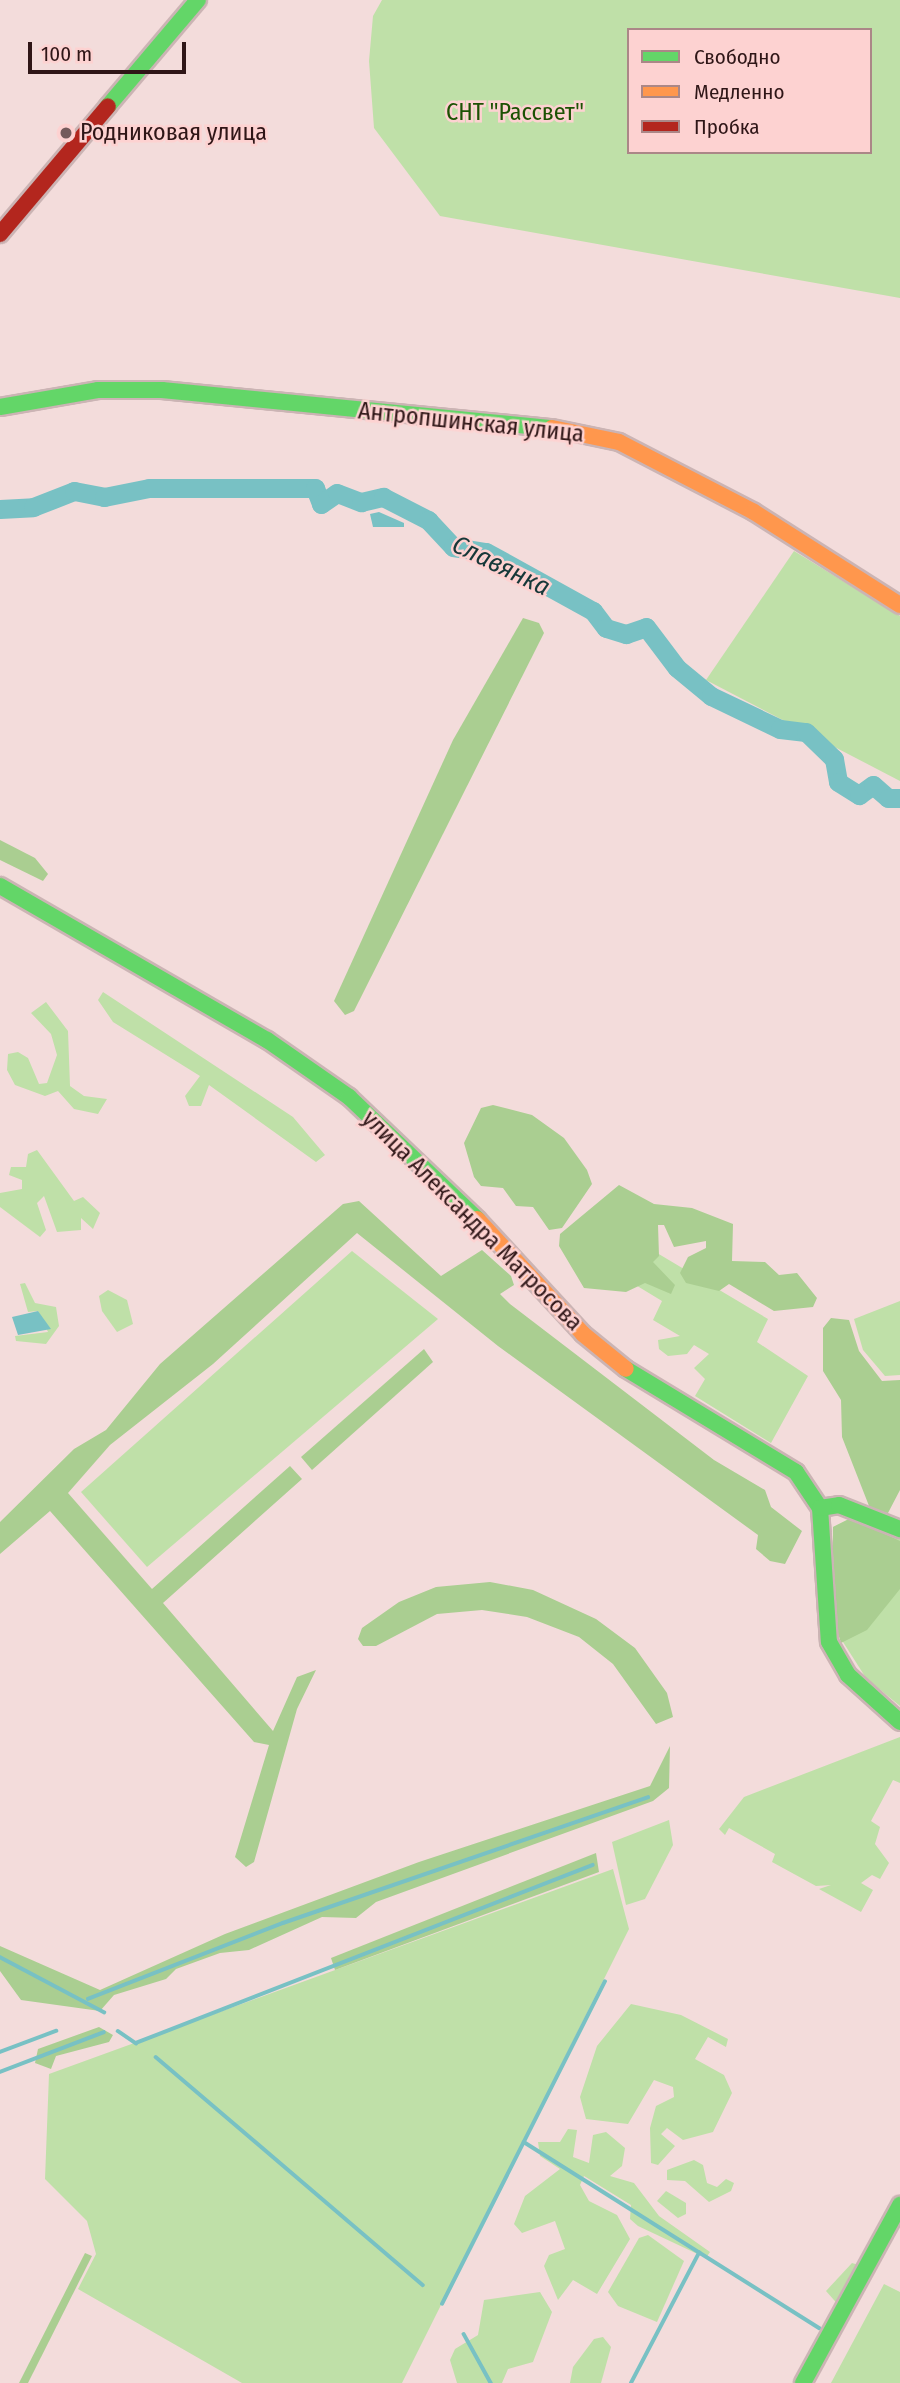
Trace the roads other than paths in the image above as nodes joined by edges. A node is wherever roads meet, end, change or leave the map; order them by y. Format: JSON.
{"nodes":[{"id":1,"x":198,"y":0,"type":"edge"},
{"id":2,"x":0,"y":234,"type":"edge"},
{"id":3,"x":0,"y":407,"type":"edge"},
{"id":4,"x":900,"y":605,"type":"edge"},
{"id":5,"x":0,"y":886,"type":"edge"},
{"id":6,"x":820,"y":1508,"type":"junction"},
{"id":7,"x":900,"y":1529,"type":"edge"},
{"id":8,"x":900,"y":1722,"type":"edge"},
{"id":9,"x":900,"y":2205,"type":"edge"},
{"id":10,"x":803,"y":2383,"type":"edge"}],
"edges":[{"from":1,"to":2,"type":"street"},
{"from":3,"to":4,"type":"street","name":"Антропшинская улица"},
{"from":5,"to":6,"type":"street","name":"улица Александра Матросова"},
{"from":6,"to":7,"type":"street"},
{"from":6,"to":8,"type":"street"},
{"from":9,"to":10,"type":"street"}]}
